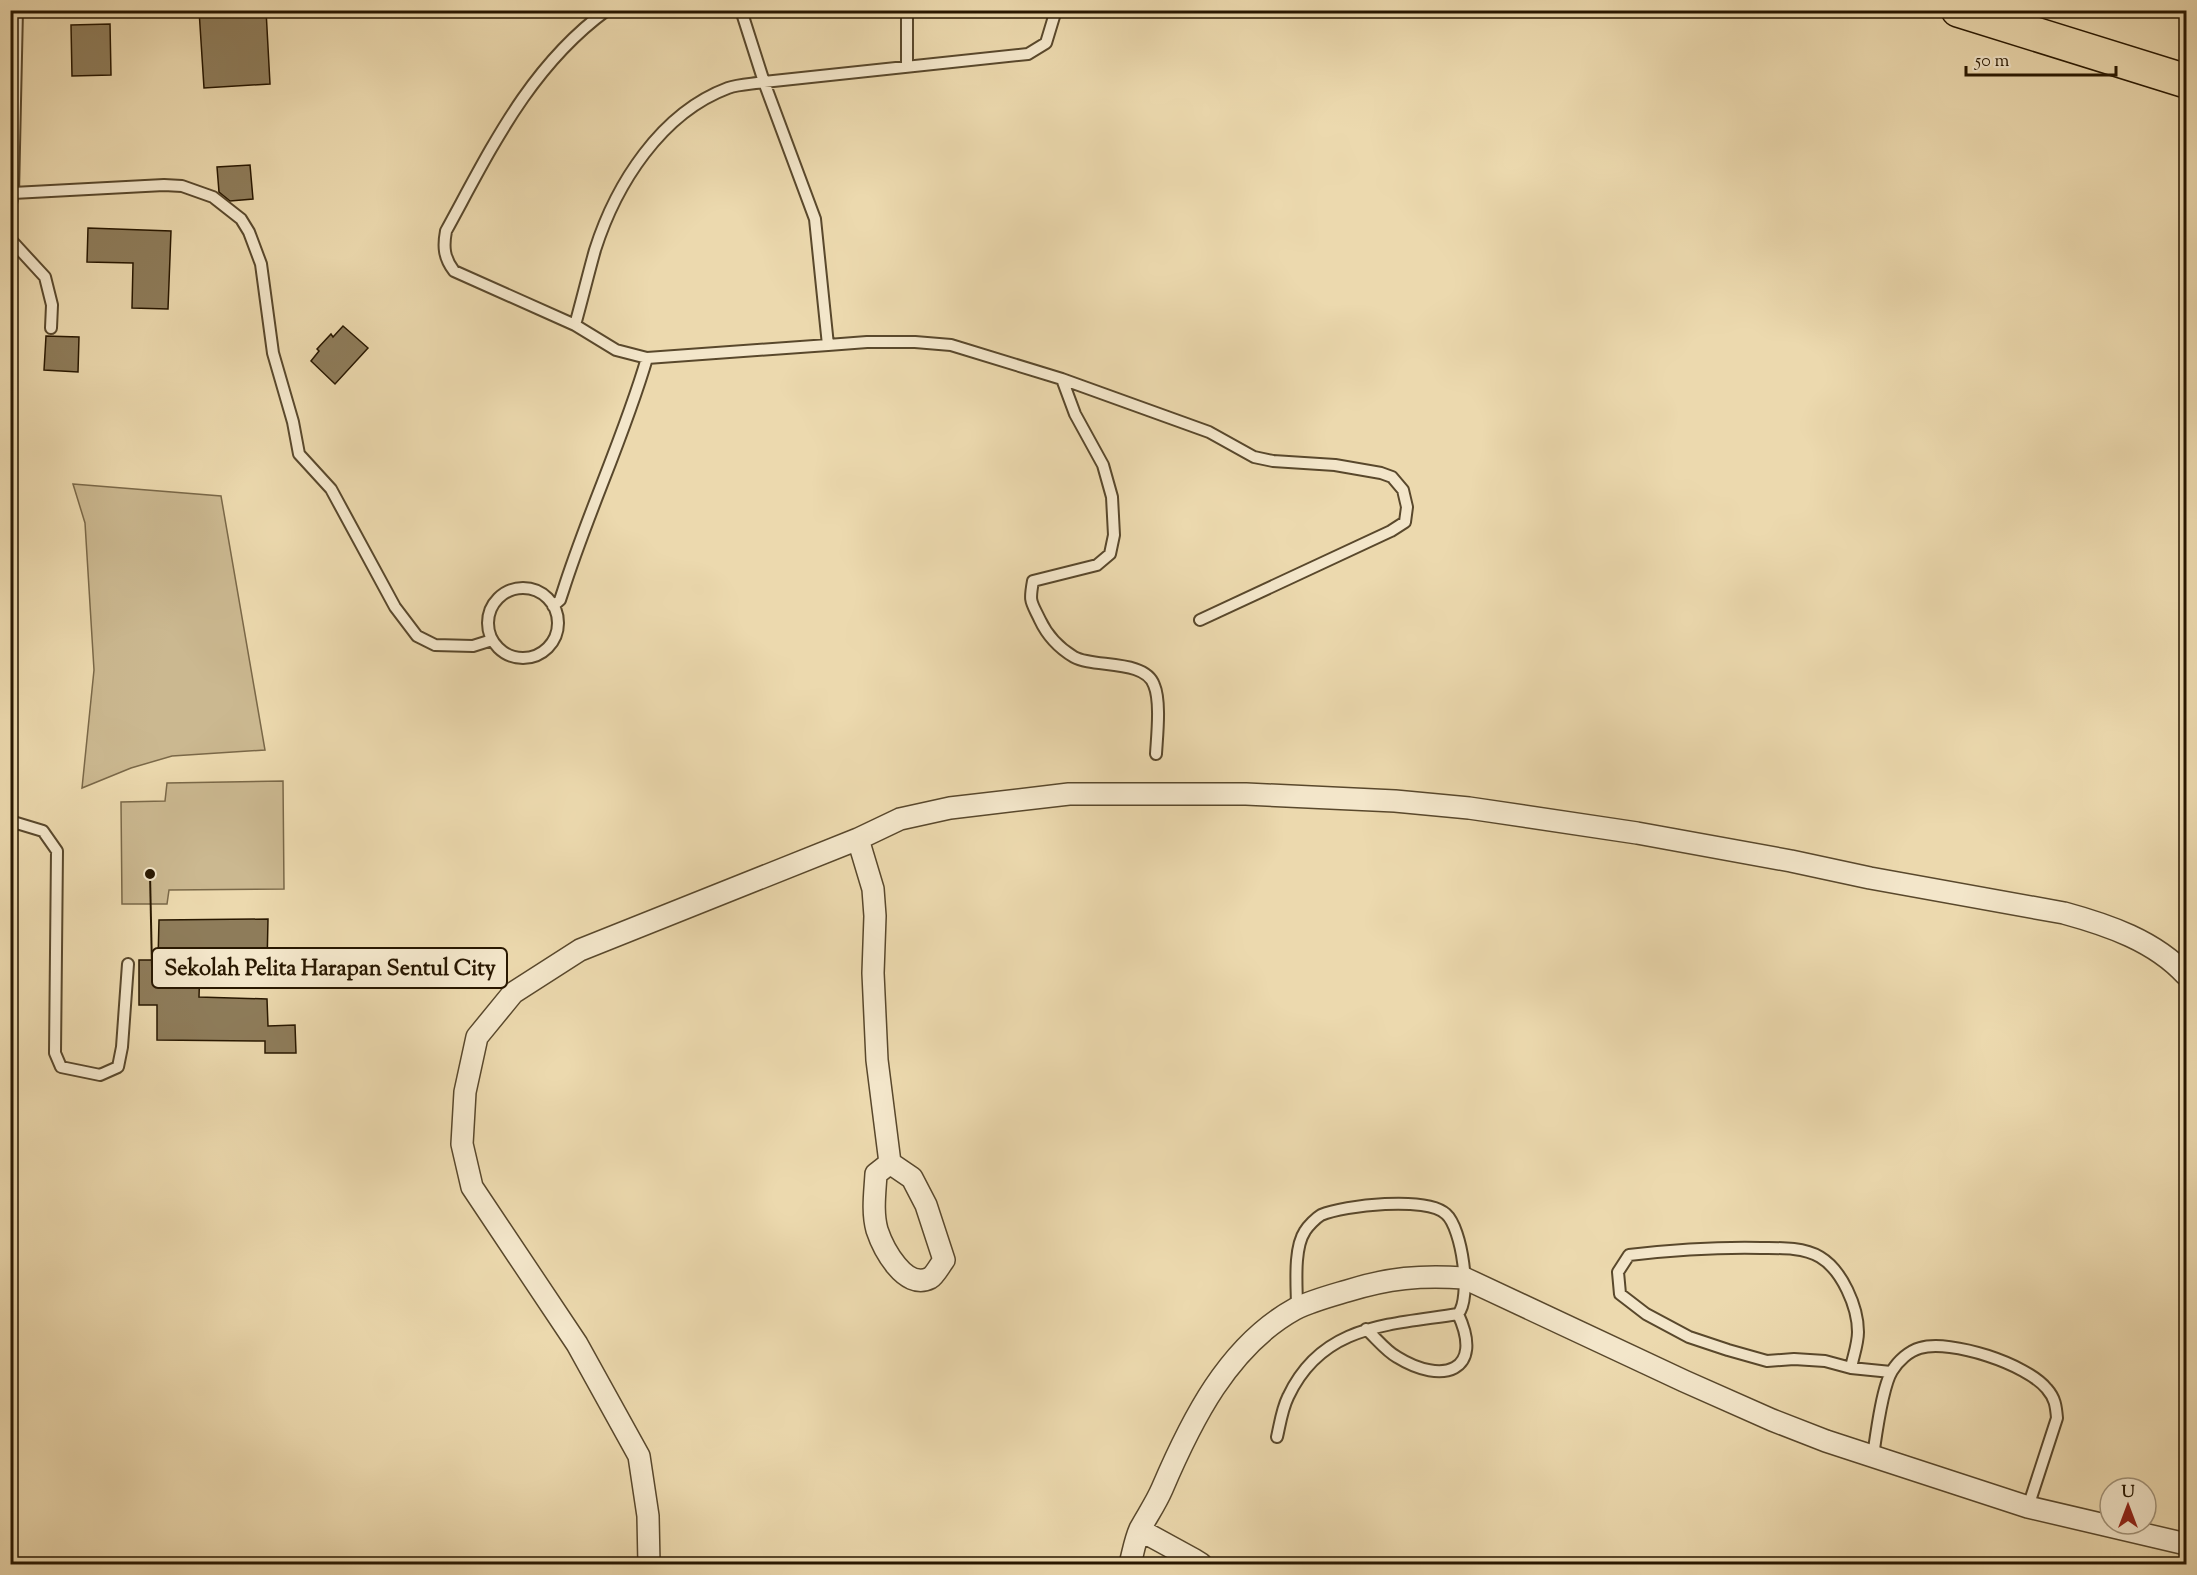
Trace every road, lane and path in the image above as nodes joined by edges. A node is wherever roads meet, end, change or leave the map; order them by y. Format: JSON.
{"nodes":[{"id":1,"x":17,"y":10,"type":"edge"},
{"id":2,"x":607,"y":10,"type":"edge"},
{"id":3,"x":741,"y":10,"type":"edge"},
{"id":4,"x":907,"y":10,"type":"edge"},
{"id":5,"x":1056,"y":10,"type":"edge"},
{"id":6,"x":1958,"y":10,"type":"edge"},
{"id":7,"x":906,"y":67,"type":"junction"},
{"id":8,"x":2187,"y":81,"type":"edge"},
{"id":9,"x":764,"y":82,"type":"junction"},
{"id":10,"x":13,"y":193,"type":"junction"},
{"id":11,"x":10,"y":209,"type":"edge"},
{"id":12,"x":10,"y":239,"type":"edge"},
{"id":13,"x":575,"y":325,"type":"junction"},
{"id":14,"x":51,"y":328,"type":"dead end"},
{"id":15,"x":828,"y":345,"type":"junction"},
{"id":16,"x":647,"y":358,"type":"junction"},
{"id":17,"x":1062,"y":379,"type":"junction"},
{"id":18,"x":554,"y":606,"type":"junction"},
{"id":19,"x":1200,"y":620,"type":"dead end"},
{"id":20,"x":492,"y":640,"type":"junction"},
{"id":21,"x":1156,"y":754,"type":"dead end"},
{"id":22,"x":10,"y":820,"type":"edge"},
{"id":23,"x":858,"y":839,"type":"junction"},
{"id":24,"x":128,"y":964,"type":"dead end"},
{"id":25,"x":2187,"y":975,"type":"edge"},
{"id":26,"x":890,"y":1163,"type":"junction"},
{"id":27,"x":1464,"y":1278,"type":"junction"},
{"id":28,"x":1298,"y":1308,"type":"junction"},
{"id":29,"x":1458,"y":1314,"type":"junction"},
{"id":30,"x":1366,"y":1329,"type":"junction"},
{"id":31,"x":1851,"y":1368,"type":"junction"},
{"id":32,"x":1891,"y":1372,"type":"junction"},
{"id":33,"x":1276,"y":1437,"type":"dead end"},
{"id":34,"x":1873,"y":1456,"type":"junction"},
{"id":35,"x":2028,"y":1507,"type":"junction"},
{"id":36,"x":1140,"y":1530,"type":"junction"},
{"id":37,"x":2187,"y":1544,"type":"edge"},
{"id":38,"x":649,"y":1564,"type":"edge"},
{"id":39,"x":1130,"y":1564,"type":"edge"},
{"id":40,"x":1201,"y":1564,"type":"edge"}],
"edges":[{"from":1,"to":10,"type":"lane"},
{"from":2,"to":13,"type":"lane"},
{"from":3,"to":9,"type":"lane"},
{"from":4,"to":7,"type":"lane"},
{"from":5,"to":7,"type":"lane"},
{"from":6,"to":8,"type":"main road"},
{"from":7,"to":9,"type":"lane"},
{"from":9,"to":13,"type":"lane"},
{"from":9,"to":15,"type":"lane"},
{"from":10,"to":11,"type":"lane"},
{"from":10,"to":20,"type":"lane"},
{"from":12,"to":14,"type":"lane"},
{"from":13,"to":16,"type":"lane"},
{"from":15,"to":16,"type":"lane"},
{"from":15,"to":17,"type":"lane"},
{"from":16,"to":18,"type":"lane"},
{"from":17,"to":19,"type":"lane"},
{"from":17,"to":21,"type":"lane"},
{"from":18,"to":20,"type":"lane"},
{"from":18,"to":20,"type":"lane"},
{"from":22,"to":24,"type":"lane"},
{"from":23,"to":25,"type":"street"},
{"from":23,"to":26,"type":"street"},
{"from":23,"to":38,"type":"street"},
{"from":26,"to":26,"type":"street"},
{"from":27,"to":28,"type":"street"},
{"from":27,"to":28,"type":"lane"},
{"from":27,"to":29,"type":"lane"},
{"from":27,"to":34,"type":"street"},
{"from":28,"to":36,"type":"street"},
{"from":29,"to":30,"type":"lane"},
{"from":29,"to":30,"type":"lane"},
{"from":30,"to":33,"type":"lane"},
{"from":31,"to":31,"type":"lane"},
{"from":31,"to":32,"type":"lane"},
{"from":32,"to":34,"type":"lane"},
{"from":32,"to":35,"type":"lane"},
{"from":34,"to":35,"type":"street"},
{"from":35,"to":37,"type":"street"},
{"from":36,"to":39,"type":"street"},
{"from":36,"to":40,"type":"street"}]}
